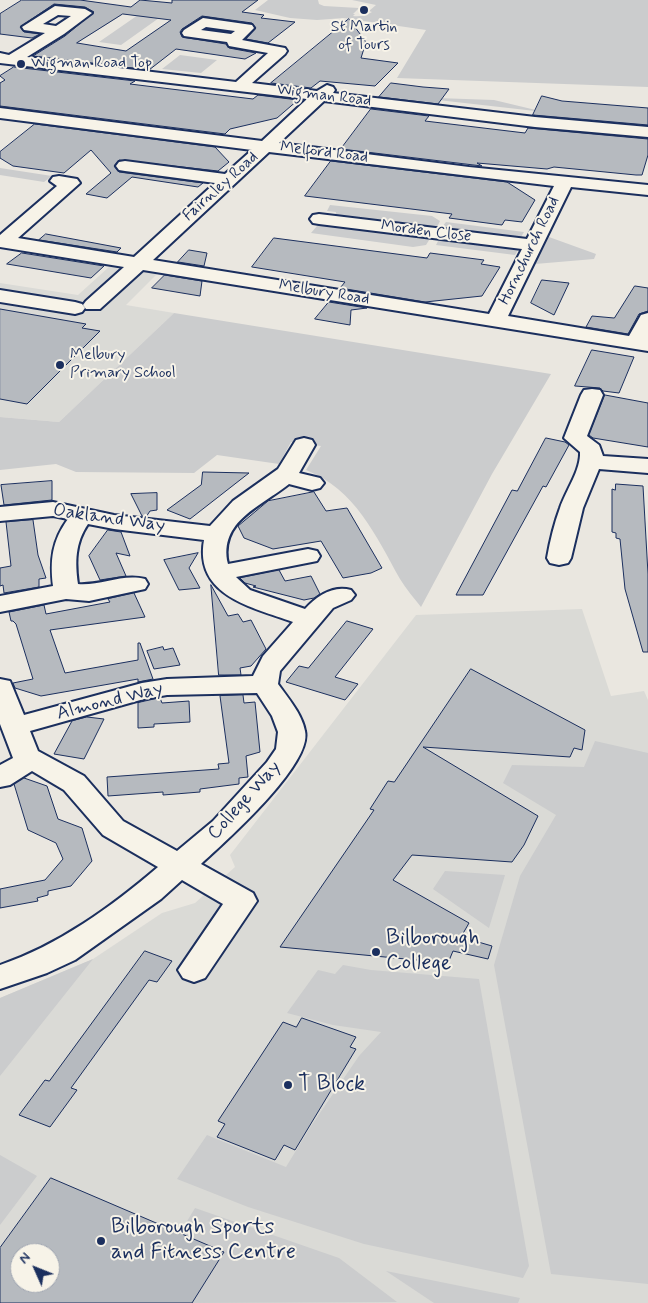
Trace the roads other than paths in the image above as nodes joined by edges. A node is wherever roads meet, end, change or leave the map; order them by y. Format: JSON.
{"nodes":[{"id":1,"x":59,"y":31,"type":"dead end"},
{"id":2,"x":237,"y":42,"type":"dead end"},
{"id":3,"x":8,"y":56,"type":"edge"},
{"id":4,"x":242,"y":84,"type":"junction"},
{"id":5,"x":324,"y":93,"type":"junction"},
{"id":6,"x":0,"y":113,"type":"edge"},
{"id":7,"x":19,"y":115,"type":"junction"},
{"id":8,"x":648,"y":125,"type":"edge"},
{"id":9,"x":0,"y":132,"type":"edge"},
{"id":10,"x":648,"y":132,"type":"edge"},
{"id":11,"x":266,"y":146,"type":"junction"},
{"id":12,"x":125,"y":166,"type":"dead end"},
{"id":13,"x":230,"y":180,"type":"junction"},
{"id":14,"x":59,"y":181,"type":"dead end"},
{"id":15,"x":564,"y":183,"type":"junction"},
{"id":16,"x":648,"y":190,"type":"edge"},
{"id":17,"x":319,"y":218,"type":"dead end"},
{"id":18,"x":2,"y":241,"type":"edge"},
{"id":19,"x":532,"y":245,"type":"junction"},
{"id":20,"x":137,"y":262,"type":"junction"},
{"id":21,"x":0,"y":296,"type":"edge"},
{"id":22,"x":648,"y":319,"type":"edge"},
{"id":23,"x":496,"y":320,"type":"junction"},
{"id":24,"x":642,"y":344,"type":"edge"},
{"id":25,"x":592,"y":395,"type":"dead end"},
{"id":26,"x":304,"y":445,"type":"dead end"},
{"id":27,"x":592,"y":456,"type":"junction"},
{"id":28,"x":648,"y":466,"type":"edge"},
{"id":29,"x":284,"y":476,"type":"junction"},
{"id":30,"x":312,"y":483,"type":"dead end"},
{"id":31,"x":0,"y":514,"type":"edge"},
{"id":32,"x":82,"y":516,"type":"junction"},
{"id":33,"x":218,"y":534,"type":"junction"},
{"id":34,"x":308,"y":556,"type":"dead end"},
{"id":35,"x":559,"y":558,"type":"dead end"},
{"id":36,"x":220,"y":573,"type":"junction"},
{"id":37,"x":136,"y":584,"type":"dead end"},
{"id":38,"x":66,"y":591,"type":"junction"},
{"id":39,"x":342,"y":595,"type":"dead end"},
{"id":40,"x":0,"y":604,"type":"edge"},
{"id":41,"x":309,"y":620,"type":"junction"},
{"id":42,"x":265,"y":684,"type":"junction"},
{"id":43,"x":1,"y":694,"type":"edge"},
{"id":44,"x":15,"y":726,"type":"junction"},
{"id":45,"x":30,"y":760,"type":"junction"},
{"id":46,"x":0,"y":778,"type":"edge"},
{"id":47,"x":181,"y":866,"type":"junction"},
{"id":48,"x":194,"y":970,"type":"dead end"},
{"id":49,"x":0,"y":977,"type":"edge"}],
"edges":[{"from":1,"to":3,"type":"street"},
{"from":2,"to":4,"type":"street"},
{"from":3,"to":4,"type":"street","name":"Wigman Road"},
{"from":4,"to":5,"type":"street","name":"Wigman Road"},
{"from":5,"to":8,"type":"street","name":"Wigman Road"},
{"from":5,"to":10,"type":"street","name":"Wigman Road"},
{"from":5,"to":11,"type":"street","name":"Fairnley Road"},
{"from":6,"to":7,"type":"street","name":"Melford Road"},
{"from":7,"to":9,"type":"street"},
{"from":7,"to":11,"type":"street","name":"Melford Road"},
{"from":11,"to":13,"type":"street","name":"Fairnley Road"},
{"from":11,"to":15,"type":"street","name":"Melford Road"},
{"from":12,"to":13,"type":"street"},
{"from":13,"to":20,"type":"street","name":"Fairnley Road"},
{"from":14,"to":18,"type":"street"},
{"from":15,"to":16,"type":"street","name":"Melford Road"},
{"from":15,"to":19,"type":"street","name":"Hornchurch Road"},
{"from":17,"to":19,"type":"street","name":"Morden Close"},
{"from":18,"to":20,"type":"street","name":"Melbury Road"},
{"from":19,"to":23,"type":"street","name":"Hornchurch Road"},
{"from":20,"to":21,"type":"street","name":"Fairnley Road"},
{"from":20,"to":23,"type":"street","name":"Melbury Road"},
{"from":22,"to":24,"type":"street"},
{"from":23,"to":24,"type":"street","name":"Melbury Road"},
{"from":25,"to":27,"type":"street"},
{"from":26,"to":29,"type":"street"},
{"from":27,"to":28,"type":"street"},
{"from":27,"to":35,"type":"street"},
{"from":29,"to":30,"type":"street"},
{"from":29,"to":33,"type":"street"},
{"from":31,"to":32,"type":"street","name":"Oakland Way"},
{"from":32,"to":33,"type":"street","name":"Oakland Way"},
{"from":32,"to":38,"type":"street"},
{"from":33,"to":36,"type":"street"},
{"from":34,"to":36,"type":"street"},
{"from":36,"to":41,"type":"street"},
{"from":37,"to":38,"type":"lane"},
{"from":38,"to":40,"type":"street"},
{"from":39,"to":41,"type":"street"},
{"from":41,"to":42,"type":"street"},
{"from":42,"to":44,"type":"street","name":"Almond Way"},
{"from":42,"to":47,"type":"street","name":"College Way"},
{"from":43,"to":44,"type":"street"},
{"from":44,"to":45,"type":"street"},
{"from":45,"to":46,"type":"street"},
{"from":45,"to":47,"type":"street"},
{"from":47,"to":48,"type":"street"},
{"from":47,"to":49,"type":"street","name":"College Way"}]}
